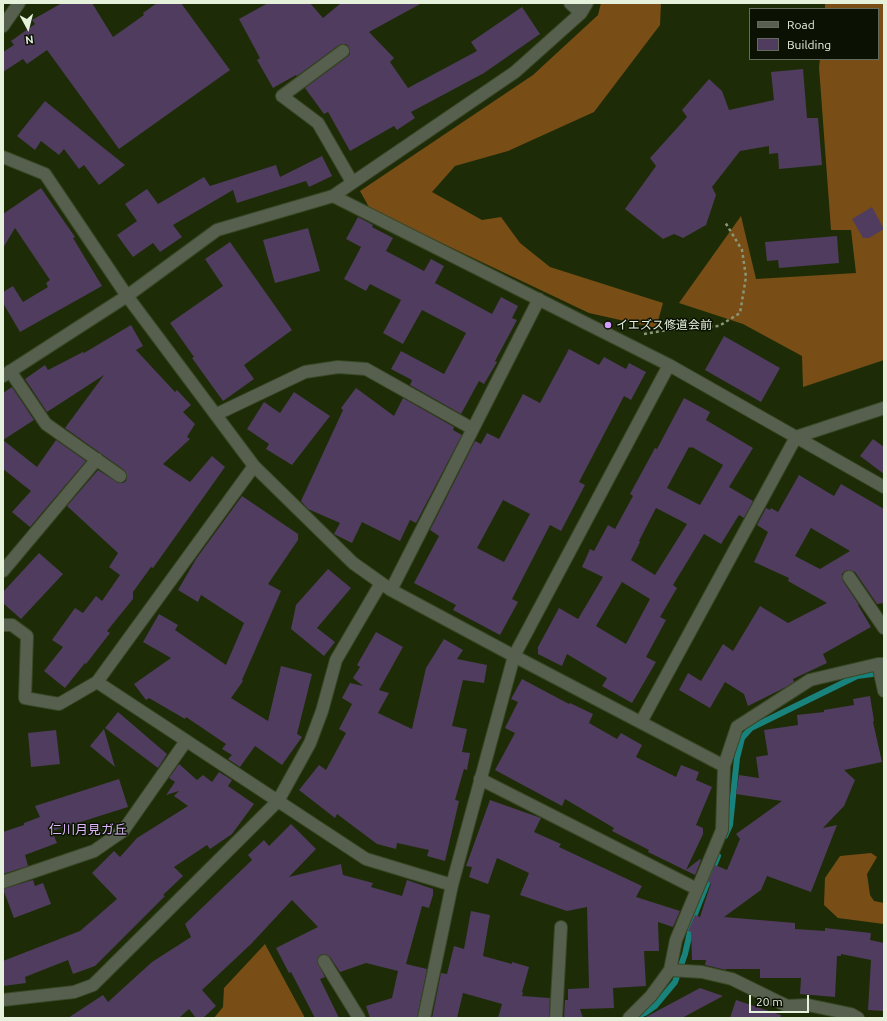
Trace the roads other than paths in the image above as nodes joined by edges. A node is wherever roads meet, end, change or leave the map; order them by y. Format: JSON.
{"nodes":[{"id":1,"x":19,"y":3,"type":"edge"},
{"id":2,"x":570,"y":3,"type":"edge"},
{"id":3,"x":584,"y":8,"type":"edge"},
{"id":4,"x":3,"y":26,"type":"edge"},
{"id":5,"x":343,"y":51,"type":"dead end"},
{"id":6,"x":3,"y":157,"type":"edge"},
{"id":7,"x":352,"y":182,"type":"junction"},
{"id":8,"x":333,"y":196,"type":"junction"},
{"id":9,"x":127,"y":296,"type":"junction"},
{"id":10,"x":539,"y":299,"type":"junction"},
{"id":11,"x":669,"y":365,"type":"junction"},
{"id":12,"x":6,"y":373,"type":"edge"},
{"id":13,"x":884,"y":408,"type":"edge"},
{"id":14,"x":217,"y":414,"type":"junction"},
{"id":15,"x":473,"y":428,"type":"junction"},
{"id":16,"x":796,"y":437,"type":"junction"},
{"id":17,"x":97,"y":459,"type":"junction"},
{"id":18,"x":254,"y":466,"type":"junction"},
{"id":19,"x":120,"y":476,"type":"dead end"},
{"id":20,"x":884,"y":487,"type":"edge"},
{"id":21,"x":3,"y":571,"type":"edge"},
{"id":22,"x":849,"y":576,"type":"dead end"},
{"id":23,"x":381,"y":583,"type":"junction"},
{"id":24,"x":391,"y":590,"type":"junction"},
{"id":25,"x":3,"y":625,"type":"edge"},
{"id":26,"x":884,"y":628,"type":"edge"},
{"id":27,"x":514,"y":656,"type":"junction"},
{"id":28,"x":880,"y":664,"type":"edge"},
{"id":29,"x":97,"y":682,"type":"junction"},
{"id":30,"x":883,"y":689,"type":"edge"},
{"id":31,"x":641,"y":722,"type":"junction"},
{"id":32,"x":186,"y":741,"type":"junction"},
{"id":33,"x":724,"y":766,"type":"junction"},
{"id":34,"x":480,"y":779,"type":"junction"},
{"id":35,"x":278,"y":801,"type":"junction"},
{"id":36,"x":3,"y":882,"type":"edge"},
{"id":37,"x":452,"y":884,"type":"junction"},
{"id":38,"x":697,"y":888,"type":"junction"},
{"id":39,"x":561,"y":927,"type":"dead end"},
{"id":40,"x":324,"y":961,"type":"dead end"},
{"id":41,"x":671,"y":970,"type":"junction"},
{"id":42,"x":3,"y":1000,"type":"edge"},
{"id":43,"x":359,"y":1018,"type":"edge"},
{"id":44,"x":424,"y":1018,"type":"edge"},
{"id":45,"x":556,"y":1018,"type":"edge"},
{"id":46,"x":629,"y":1018,"type":"edge"},
{"id":47,"x":858,"y":1018,"type":"edge"}],
"edges":[{"from":1,"to":4,"type":"street"},
{"from":2,"to":3,"type":"street"},
{"from":3,"to":7,"type":"street"},
{"from":5,"to":7,"type":"street"},
{"from":6,"to":9,"type":"street"},
{"from":7,"to":8,"type":"street"},
{"from":8,"to":9,"type":"street"},
{"from":8,"to":10,"type":"street"},
{"from":9,"to":12,"type":"street"},
{"from":9,"to":14,"type":"street"},
{"from":10,"to":11,"type":"street"},
{"from":10,"to":15,"type":"street"},
{"from":11,"to":16,"type":"street"},
{"from":11,"to":27,"type":"street"},
{"from":12,"to":17,"type":"street"},
{"from":13,"to":16,"type":"street"},
{"from":14,"to":15,"type":"street"},
{"from":14,"to":18,"type":"street"},
{"from":15,"to":24,"type":"street"},
{"from":16,"to":20,"type":"street"},
{"from":16,"to":31,"type":"street"},
{"from":17,"to":19,"type":"street"},
{"from":17,"to":21,"type":"street"},
{"from":18,"to":23,"type":"street"},
{"from":18,"to":29,"type":"street"},
{"from":22,"to":26,"type":"street"},
{"from":23,"to":24,"type":"street"},
{"from":23,"to":35,"type":"street"},
{"from":24,"to":27,"type":"street"},
{"from":25,"to":29,"type":"street"},
{"from":27,"to":31,"type":"street"},
{"from":27,"to":34,"type":"street"},
{"from":28,"to":30,"type":"street"},
{"from":28,"to":33,"type":"street"},
{"from":29,"to":32,"type":"street"},
{"from":31,"to":33,"type":"street"},
{"from":32,"to":35,"type":"street"},
{"from":32,"to":36,"type":"street"},
{"from":33,"to":38,"type":"street"},
{"from":34,"to":37,"type":"street"},
{"from":34,"to":38,"type":"street"},
{"from":35,"to":37,"type":"street"},
{"from":35,"to":42,"type":"street"},
{"from":37,"to":44,"type":"street"},
{"from":38,"to":41,"type":"street"},
{"from":39,"to":45,"type":"street"},
{"from":40,"to":43,"type":"street"},
{"from":41,"to":46,"type":"street"},
{"from":41,"to":47,"type":"street"}]}
